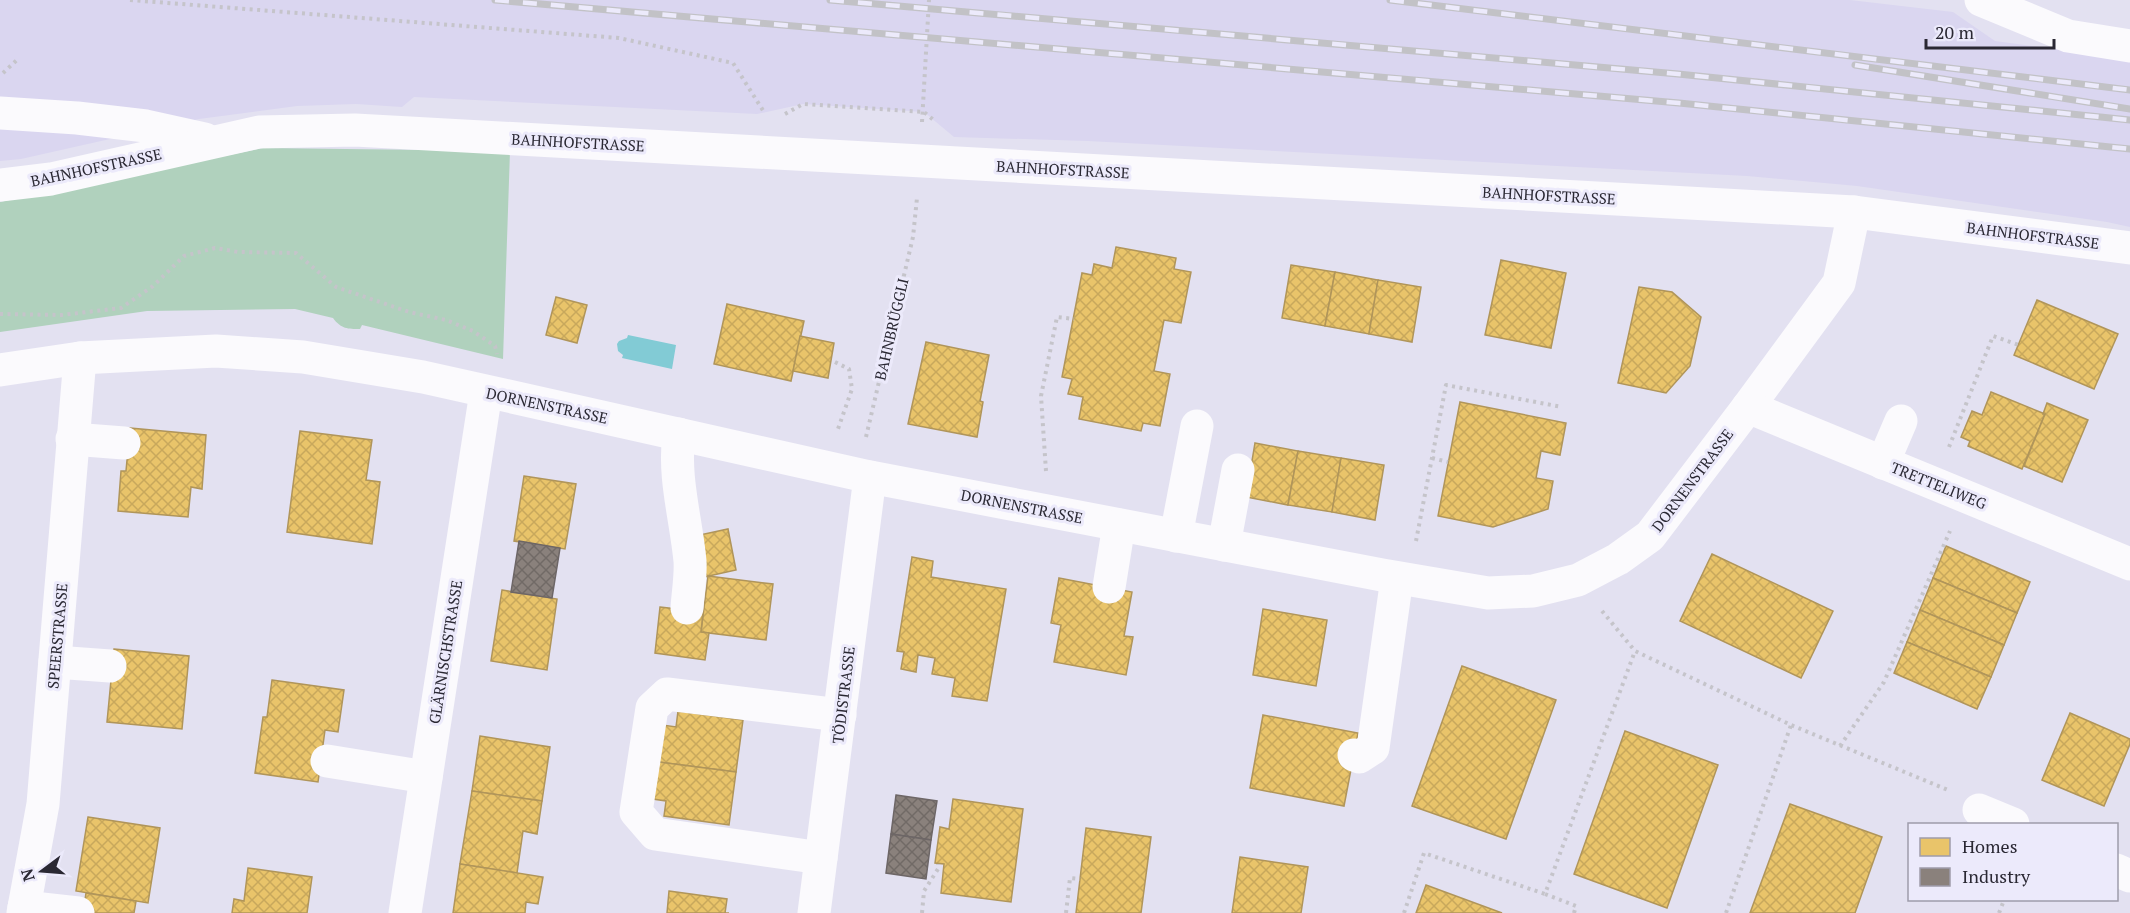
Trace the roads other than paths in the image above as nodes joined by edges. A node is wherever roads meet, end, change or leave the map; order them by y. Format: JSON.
{"nodes":[{"id":1,"x":1981,"y":0,"type":"edge"},
{"id":2,"x":2044,"y":12,"type":"edge"},
{"id":3,"x":2130,"y":46,"type":"edge"},
{"id":4,"x":0,"y":113,"type":"edge"},
{"id":5,"x":216,"y":141,"type":"junction"},
{"id":6,"x":0,"y":185,"type":"edge"},
{"id":7,"x":1854,"y":212,"type":"junction"},
{"id":8,"x":2130,"y":248,"type":"edge"},
{"id":9,"x":80,"y":358,"type":"junction"},
{"id":10,"x":0,"y":370,"type":"edge"},
{"id":11,"x":486,"y":392,"type":"junction"},
{"id":12,"x":1748,"y":407,"type":"junction"},
{"id":13,"x":1901,"y":421,"type":"dead end"},
{"id":14,"x":1197,"y":426,"type":"dead end"},
{"id":15,"x":679,"y":434,"type":"junction"},
{"id":16,"x":72,"y":439,"type":"junction"},
{"id":17,"x":124,"y":443,"type":"dead end"},
{"id":18,"x":1883,"y":463,"type":"junction"},
{"id":19,"x":1238,"y":470,"type":"dead end"},
{"id":20,"x":870,"y":477,"type":"junction"},
{"id":21,"x":1119,"y":525,"type":"junction"},
{"id":22,"x":1176,"y":536,"type":"junction"},
{"id":23,"x":1224,"y":545,"type":"junction"},
{"id":24,"x":2130,"y":564,"type":"edge"},
{"id":25,"x":1404,"y":579,"type":"junction"},
{"id":26,"x":1109,"y":587,"type":"dead end"},
{"id":27,"x":687,"y":608,"type":"dead end"},
{"id":28,"x":55,"y":662,"type":"junction"},
{"id":29,"x":110,"y":666,"type":"dead end"},
{"id":30,"x":840,"y":715,"type":"junction"},
{"id":31,"x":1354,"y":755,"type":"dead end"},
{"id":32,"x":327,"y":761,"type":"dead end"},
{"id":33,"x":426,"y":777,"type":"junction"},
{"id":34,"x":1979,"y":810,"type":"road end"},
{"id":35,"x":2008,"y":823,"type":"edge"},
{"id":36,"x":821,"y":858,"type":"junction"},
{"id":37,"x":24,"y":910,"type":"edge"},
{"id":38,"x":819,"y":912,"type":"edge"},
{"id":39,"x":78,"y":913,"type":"edge"},
{"id":40,"x":405,"y":913,"type":"edge"}],
"edges":[{"from":1,"to":2,"type":"street"},
{"from":2,"to":3,"type":"street"},
{"from":4,"to":5,"type":"street"},
{"from":5,"to":6,"type":"street","name":"BAHNHOFSTRASSE"},
{"from":5,"to":7,"type":"street","name":"BAHNHOFSTRASSE"},
{"from":7,"to":8,"type":"street","name":"BAHNHOFSTRASSE"},
{"from":7,"to":12,"type":"street","name":"DORNENSTRASSE"},
{"from":9,"to":10,"type":"street","name":"DORNENSTRASSE"},
{"from":9,"to":11,"type":"street","name":"DORNENSTRASSE"},
{"from":9,"to":16,"type":"street","name":"SPEERSTRASSE"},
{"from":11,"to":15,"type":"street","name":"DORNENSTRASSE"},
{"from":11,"to":33,"type":"street","name":"GLÄRNISCHSTRASSE"},
{"from":12,"to":18,"type":"street","name":"TRETTELIWEG"},
{"from":12,"to":25,"type":"street","name":"DORNENSTRASSE"},
{"from":13,"to":18,"type":"street"},
{"from":14,"to":22,"type":"street"},
{"from":15,"to":20,"type":"street","name":"DORNENSTRASSE"},
{"from":15,"to":27,"type":"street"},
{"from":16,"to":17,"type":"street"},
{"from":16,"to":28,"type":"street","name":"SPEERSTRASSE"},
{"from":18,"to":24,"type":"street","name":"TRETTELIWEG"},
{"from":19,"to":23,"type":"street"},
{"from":20,"to":21,"type":"street","name":"DORNENSTRASSE"},
{"from":20,"to":30,"type":"street","name":"TÖDISTRASSE"},
{"from":21,"to":22,"type":"street","name":"DORNENSTRASSE"},
{"from":21,"to":26,"type":"street"},
{"from":22,"to":23,"type":"street","name":"DORNENSTRASSE"},
{"from":23,"to":25,"type":"street","name":"DORNENSTRASSE"},
{"from":25,"to":31,"type":"street"},
{"from":28,"to":29,"type":"street"},
{"from":28,"to":37,"type":"street","name":"SPEERSTRASSE"},
{"from":30,"to":36,"type":"street","name":"TÖDISTRASSE"},
{"from":30,"to":36,"type":"street"},
{"from":32,"to":33,"type":"street"},
{"from":33,"to":40,"type":"street","name":"GLÄRNISCHSTRASSE"},
{"from":34,"to":35,"type":"street"},
{"from":36,"to":38,"type":"street","name":"TÖDISTRASSE"},
{"from":37,"to":39,"type":"street"}]}
